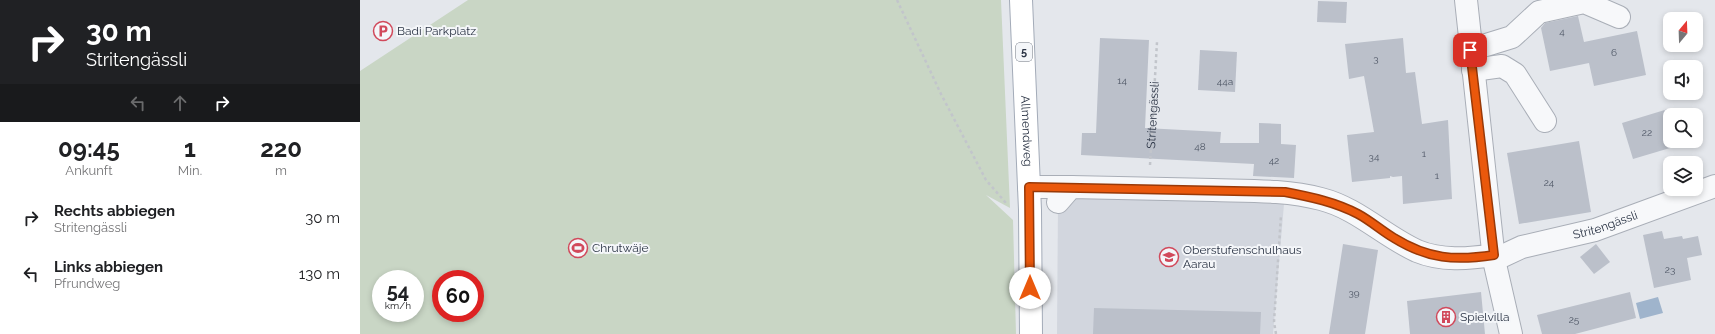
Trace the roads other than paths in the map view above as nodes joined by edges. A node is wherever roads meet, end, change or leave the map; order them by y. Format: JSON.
{"nodes":[{"id":1,"x":1021,"y":0,"type":"edge"},
{"id":2,"x":1466,"y":0,"type":"edge"},
{"id":3,"x":1619,"y":17,"type":"dead end"},
{"id":4,"x":1472,"y":60,"type":"junction"},
{"id":5,"x":1545,"y":121,"type":"dead end"},
{"id":6,"x":1715,"y":186,"type":"edge"},
{"id":7,"x":1029,"y":187,"type":"junction"},
{"id":8,"x":1494,"y":258,"type":"junction"},
{"id":9,"x":1031,"y":334,"type":"edge"},
{"id":10,"x":1511,"y":334,"type":"edge"}],
"edges":[{"from":1,"to":7,"type":"main road","name":"Allmendweg","number":"5"},
{"from":2,"to":4,"type":"street"},
{"from":3,"to":4,"type":"street"},
{"from":4,"to":5,"type":"street"},
{"from":4,"to":8,"type":"street"},
{"from":6,"to":8,"type":"street","name":"Stritengässli"},
{"from":7,"to":8,"type":"street","name":"Stritengässli"},
{"from":7,"to":9,"type":"main road","name":"Allmendweg","number":"5"},
{"from":8,"to":10,"type":"street"}]}
